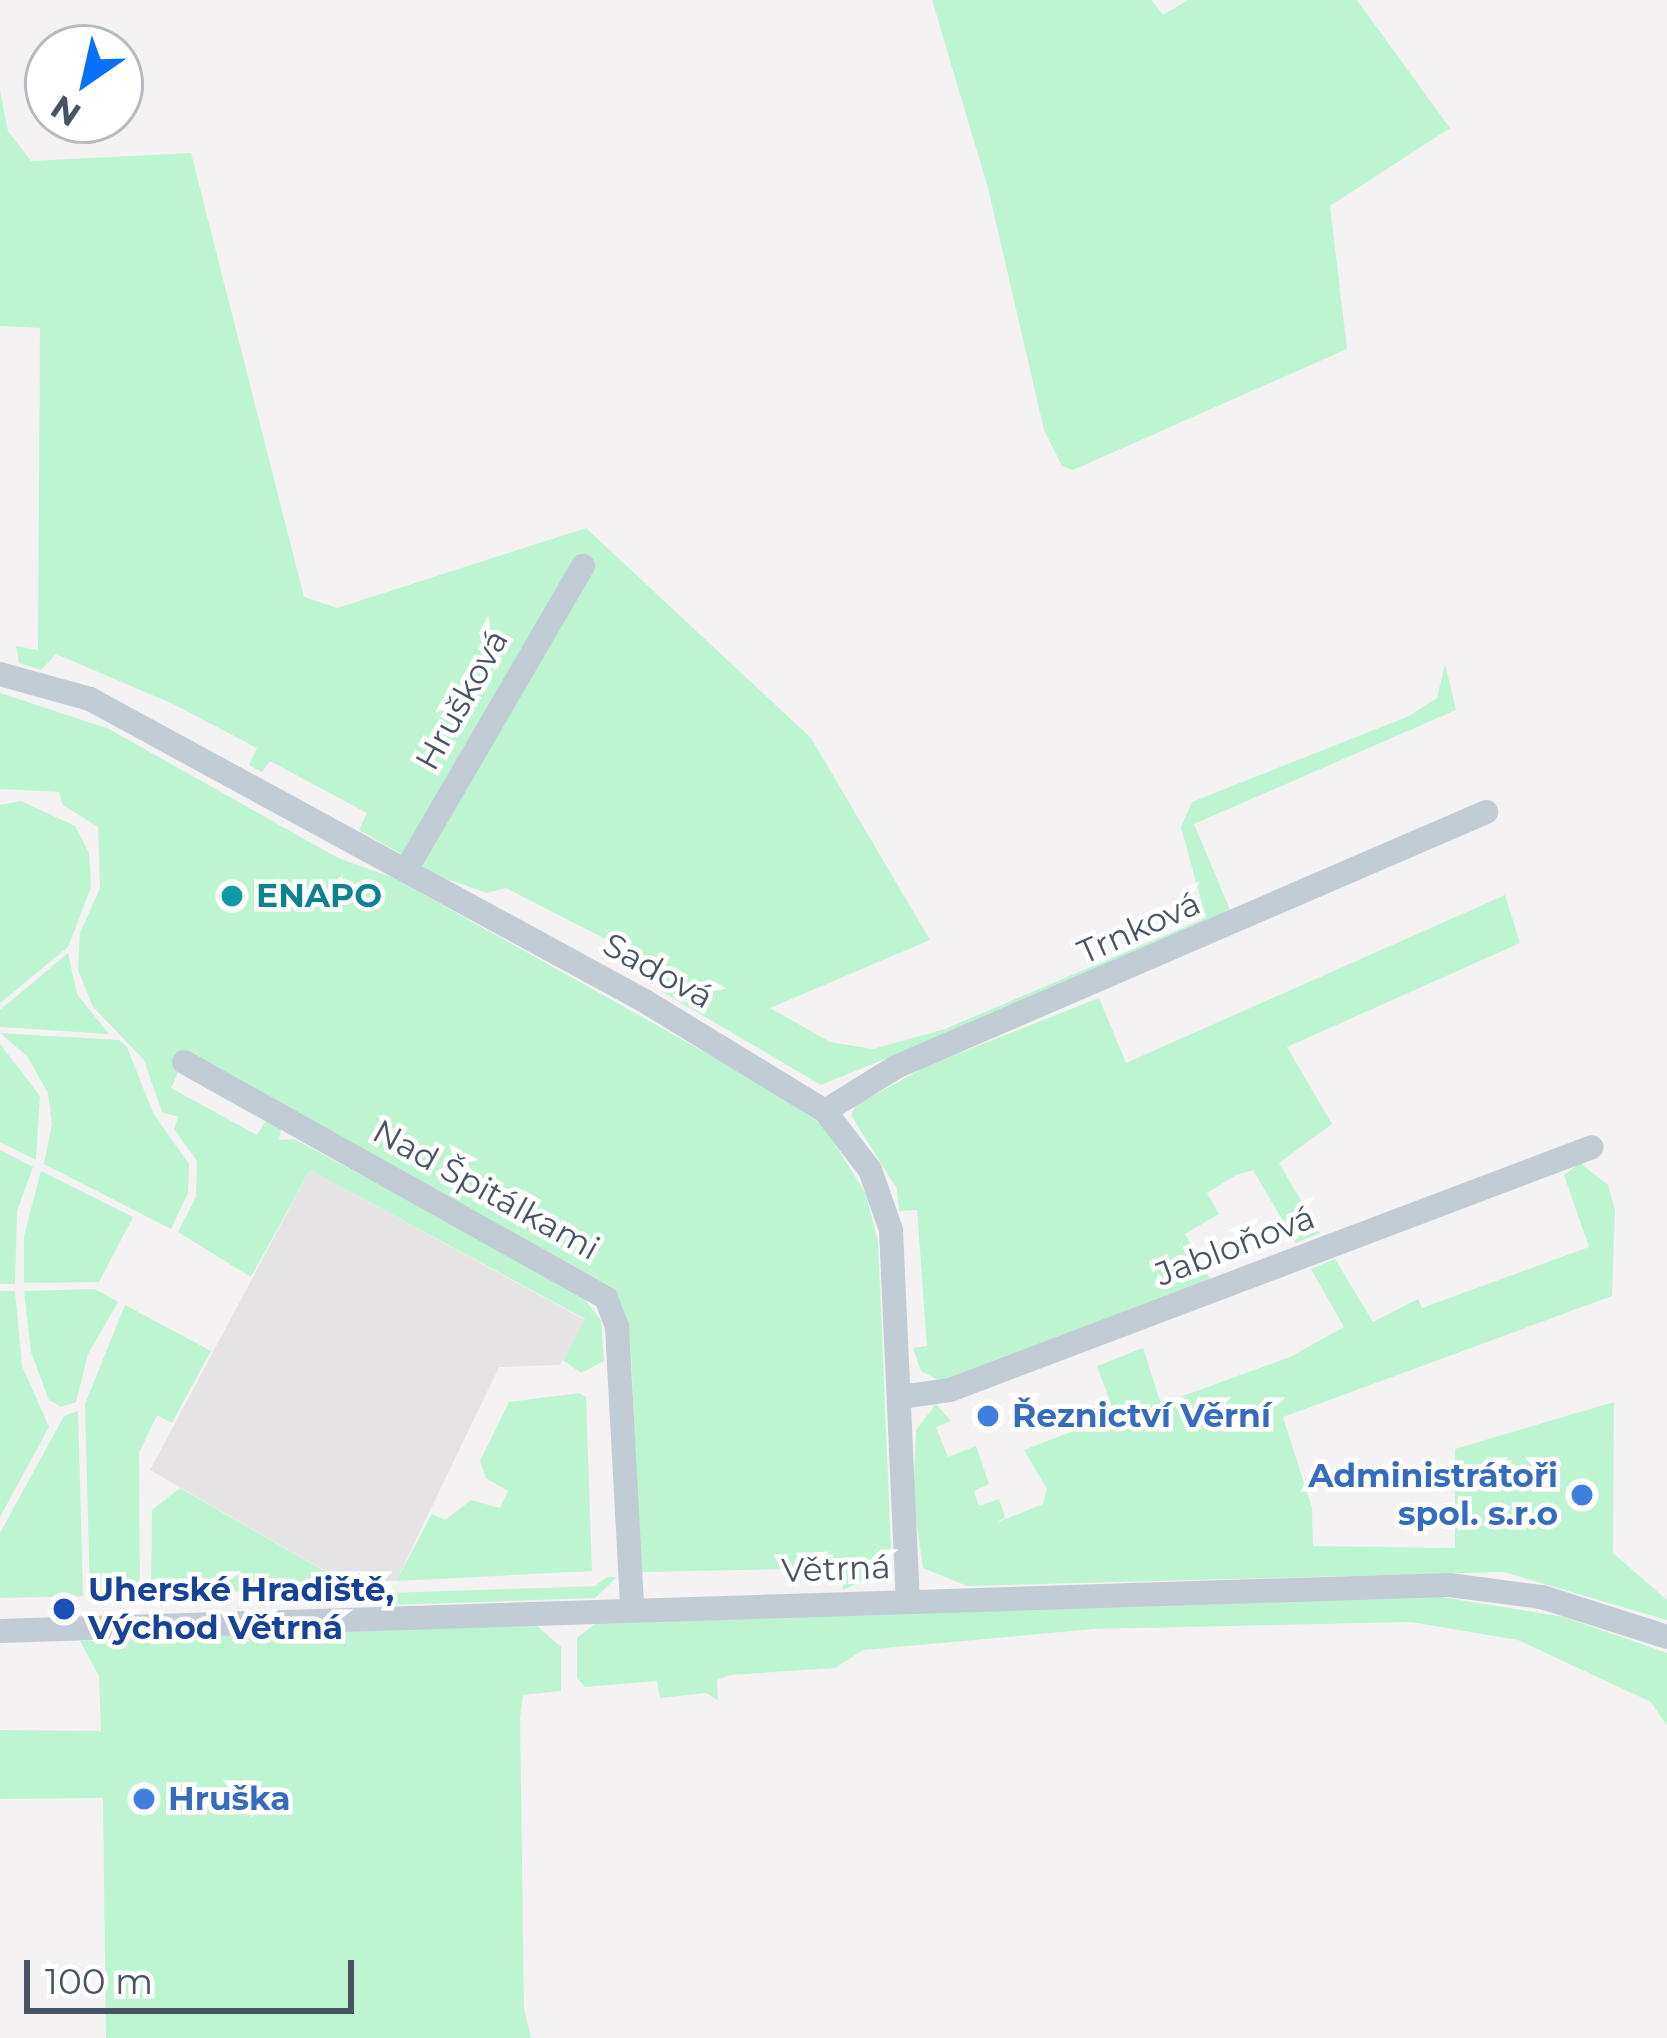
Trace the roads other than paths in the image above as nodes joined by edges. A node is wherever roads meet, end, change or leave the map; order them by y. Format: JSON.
{"nodes":[{"id":1,"x":583,"y":566,"type":"dead end"},
{"id":2,"x":0,"y":674,"type":"edge"},
{"id":3,"x":1486,"y":812,"type":"dead end"},
{"id":4,"x":406,"y":870,"type":"junction"},
{"id":5,"x":184,"y":1061,"type":"dead end"},
{"id":6,"x":825,"y":1111,"type":"junction"},
{"id":7,"x":1592,"y":1148,"type":"dead end"},
{"id":8,"x":900,"y":1397,"type":"junction"},
{"id":9,"x":908,"y":1600,"type":"junction"},
{"id":10,"x":632,"y":1608,"type":"junction"},
{"id":11,"x":0,"y":1631,"type":"edge"},
{"id":12,"x":1667,"y":1637,"type":"edge"}],
"edges":[{"from":1,"to":4,"type":"street","name":"Hrušková"},
{"from":2,"to":4,"type":"street","name":"Sadová"},
{"from":3,"to":6,"type":"street","name":"Trnková"},
{"from":4,"to":6,"type":"street","name":"Sadová"},
{"from":5,"to":10,"type":"street","name":"Nad Špitálkami"},
{"from":6,"to":8,"type":"street","name":"Sadová"},
{"from":7,"to":8,"type":"street","name":"Jabloňová"},
{"from":8,"to":9,"type":"street","name":"Sadová"},
{"from":9,"to":10,"type":"street","name":"Větrná"},
{"from":9,"to":12,"type":"street","name":"Větrná"},
{"from":10,"to":11,"type":"street","name":"Větrná"}]}
